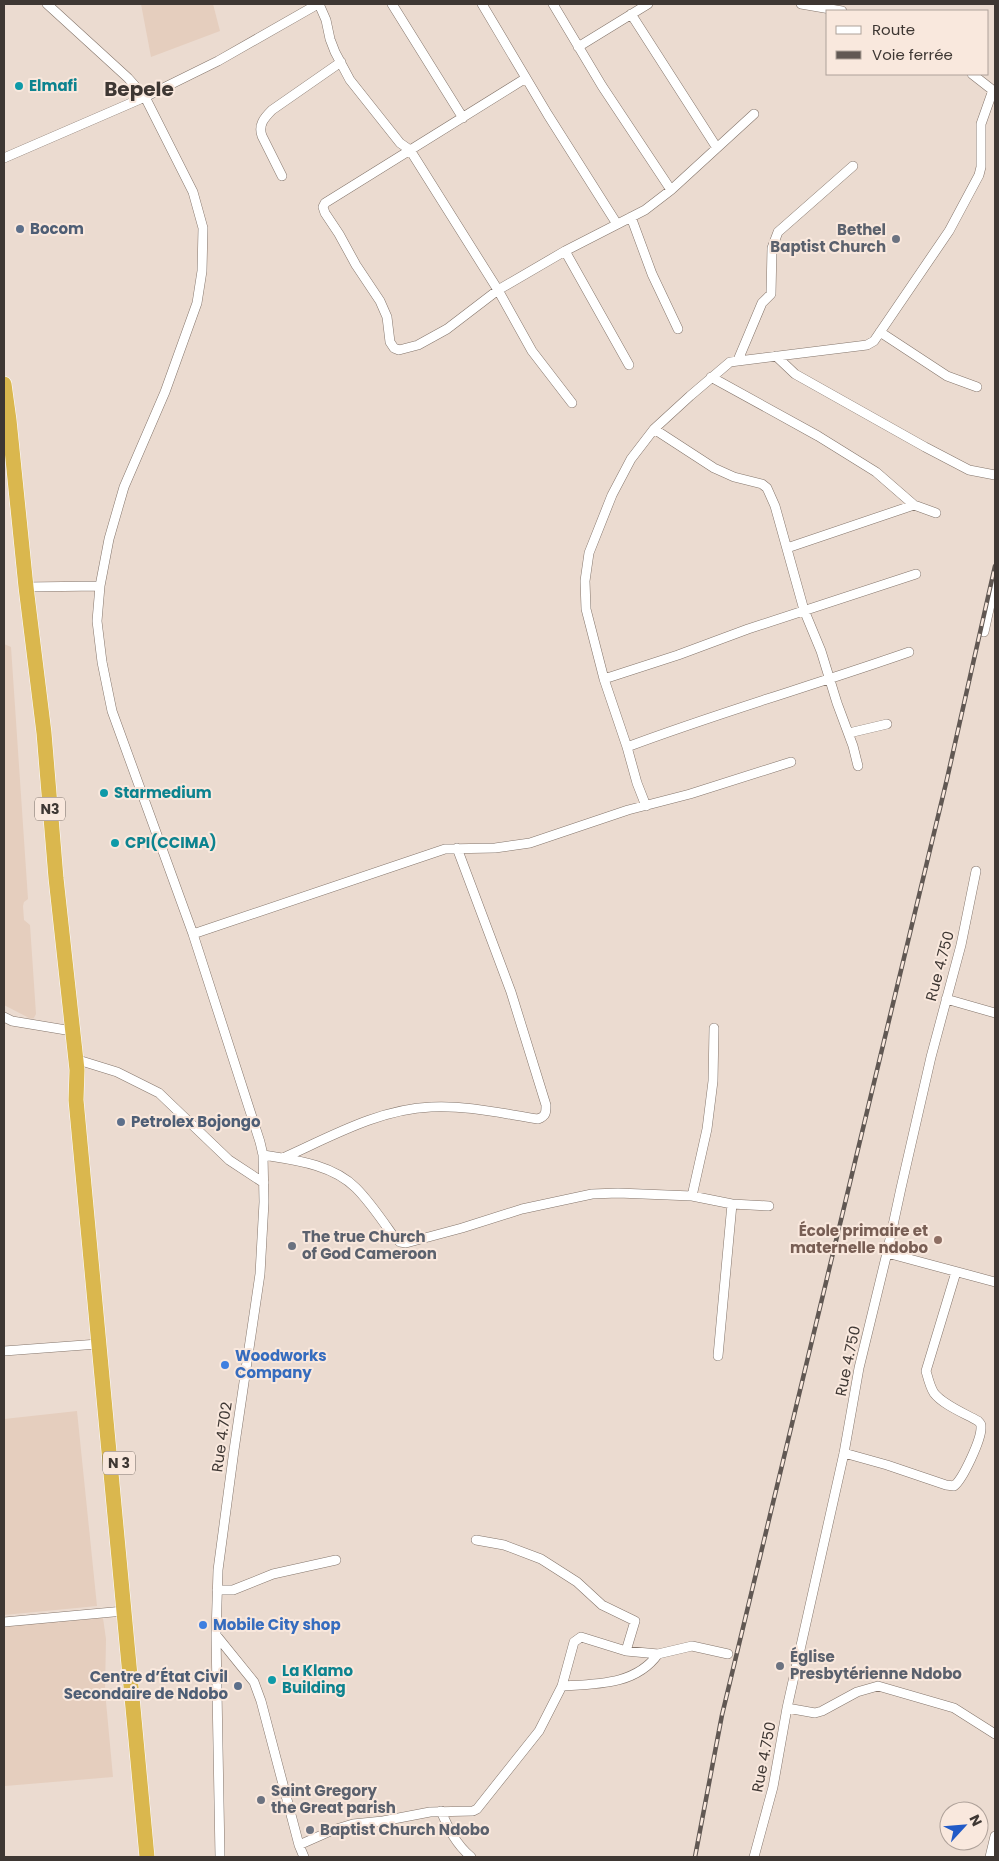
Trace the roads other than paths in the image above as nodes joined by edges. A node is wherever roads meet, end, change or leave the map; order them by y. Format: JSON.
{"nodes":[{"id":1,"x":47,"y":4,"type":"edge"},
{"id":2,"x":318,"y":4,"type":"edge"},
{"id":3,"x":392,"y":4,"type":"edge"},
{"id":4,"x":482,"y":4,"type":"edge"},
{"id":5,"x":553,"y":4,"type":"edge"},
{"id":6,"x":648,"y":4,"type":"edge"},
{"id":7,"x":801,"y":4,"type":"edge"},
{"id":8,"x":836,"y":10,"type":"edge"},
{"id":9,"x":631,"y":14,"type":"junction"},
{"id":10,"x":578,"y":47,"type":"junction"},
{"id":11,"x":340,"y":62,"type":"junction"},
{"id":12,"x":973,"y":75,"type":"edge"},
{"id":13,"x":526,"y":78,"type":"junction"},
{"id":14,"x":994,"y":91,"type":"edge"},
{"id":15,"x":145,"y":97,"type":"junction"},
{"id":16,"x":754,"y":114,"type":"dead end"},
{"id":17,"x":463,"y":118,"type":"junction"},
{"id":18,"x":717,"y":148,"type":"junction"},
{"id":19,"x":410,"y":150,"type":"junction"},
{"id":20,"x":4,"y":158,"type":"edge"},
{"id":21,"x":853,"y":166,"type":"dead end"},
{"id":22,"x":282,"y":176,"type":"dead end"},
{"id":23,"x":671,"y":190,"type":"junction"},
{"id":24,"x":631,"y":217,"type":"junction"},
{"id":25,"x":617,"y":224,"type":"junction"},
{"id":26,"x":565,"y":251,"type":"junction"},
{"id":27,"x":498,"y":290,"type":"junction"},
{"id":28,"x":678,"y":329,"type":"dead end"},
{"id":29,"x":880,"y":332,"type":"junction"},
{"id":30,"x":776,"y":356,"type":"junction"},
{"id":31,"x":738,"y":360,"type":"junction"},
{"id":32,"x":629,"y":365,"type":"dead end"},
{"id":33,"x":711,"y":377,"type":"junction"},
{"id":34,"x":4,"y":384,"type":"edge"},
{"id":35,"x":977,"y":387,"type":"dead end"},
{"id":36,"x":572,"y":403,"type":"dead end"},
{"id":37,"x":654,"y":429,"type":"junction"},
{"id":38,"x":995,"y":475,"type":"edge"},
{"id":39,"x":914,"y":505,"type":"junction"},
{"id":40,"x":936,"y":513,"type":"dead end"},
{"id":41,"x":787,"y":548,"type":"junction"},
{"id":42,"x":916,"y":574,"type":"dead end"},
{"id":43,"x":995,"y":582,"type":"edge"},
{"id":44,"x":100,"y":586,"type":"junction"},
{"id":45,"x":26,"y":587,"type":"junction"},
{"id":46,"x":804,"y":610,"type":"junction"},
{"id":47,"x":984,"y":632,"type":"dead end"},
{"id":48,"x":909,"y":652,"type":"dead end"},
{"id":49,"x":604,"y":679,"type":"junction"},
{"id":50,"x":830,"y":680,"type":"junction"},
{"id":51,"x":887,"y":724,"type":"dead end"},
{"id":52,"x":849,"y":733,"type":"junction"},
{"id":53,"x":627,"y":747,"type":"junction"},
{"id":54,"x":791,"y":762,"type":"dead end"},
{"id":55,"x":858,"y":766,"type":"dead end"},
{"id":56,"x":646,"y":806,"type":"junction"},
{"id":57,"x":456,"y":848,"type":"junction"},
{"id":58,"x":976,"y":872,"type":"dead end"},
{"id":59,"x":193,"y":934,"type":"junction"},
{"id":60,"x":946,"y":999,"type":"junction"},
{"id":61,"x":995,"y":1013,"type":"edge"},
{"id":62,"x":4,"y":1016,"type":"edge"},
{"id":63,"x":714,"y":1028,"type":"dead end"},
{"id":64,"x":72,"y":1031,"type":"junction"},
{"id":65,"x":76,"y":1064,"type":"junction"},
{"id":66,"x":263,"y":1155,"type":"junction"},
{"id":67,"x":283,"y":1158,"type":"junction"},
{"id":68,"x":264,"y":1183,"type":"junction"},
{"id":69,"x":692,"y":1196,"type":"junction"},
{"id":70,"x":732,"y":1204,"type":"junction"},
{"id":71,"x":769,"y":1206,"type":"dead end"},
{"id":72,"x":888,"y":1254,"type":"junction"},
{"id":73,"x":956,"y":1272,"type":"junction"},
{"id":74,"x":995,"y":1282,"type":"edge"},
{"id":75,"x":98,"y":1344,"type":"junction"},
{"id":76,"x":4,"y":1351,"type":"edge"},
{"id":77,"x":718,"y":1356,"type":"dead end"},
{"id":78,"x":110,"y":1418,"type":"junction"},
{"id":79,"x":844,"y":1453,"type":"junction"},
{"id":80,"x":476,"y":1540,"type":"dead end"},
{"id":81,"x":336,"y":1560,"type":"dead end"},
{"id":82,"x":217,"y":1590,"type":"junction"},
{"id":83,"x":124,"y":1611,"type":"junction"},
{"id":84,"x":4,"y":1622,"type":"edge"},
{"id":85,"x":216,"y":1635,"type":"junction"},
{"id":86,"x":626,"y":1651,"type":"junction"},
{"id":87,"x":658,"y":1654,"type":"junction"},
{"id":88,"x":728,"y":1654,"type":"dead end"},
{"id":89,"x":562,"y":1686,"type":"junction"},
{"id":90,"x":787,"y":1708,"type":"junction"},
{"id":91,"x":995,"y":1734,"type":"edge"},
{"id":92,"x":143,"y":1758,"type":"junction"},
{"id":93,"x":441,"y":1811,"type":"junction"},
{"id":94,"x":995,"y":1836,"type":"edge"},
{"id":95,"x":299,"y":1846,"type":"junction"},
{"id":96,"x":147,"y":1857,"type":"edge"},
{"id":97,"x":157,"y":1857,"type":"edge"},
{"id":98,"x":220,"y":1857,"type":"edge"},
{"id":99,"x":304,"y":1857,"type":"edge"},
{"id":100,"x":471,"y":1857,"type":"edge"},
{"id":101,"x":754,"y":1857,"type":"edge"},
{"id":102,"x":990,"y":1857,"type":"edge"}],
"edges":[{"from":1,"to":15,"type":"street","name":"Rue 4.702"},
{"from":2,"to":11,"type":"street"},
{"from":2,"to":15,"type":"street"},
{"from":3,"to":17,"type":"street"},
{"from":4,"to":13,"type":"street"},
{"from":5,"to":10,"type":"street"},
{"from":6,"to":9,"type":"street"},
{"from":7,"to":8,"type":"street"},
{"from":9,"to":10,"type":"street"},
{"from":9,"to":18,"type":"street"},
{"from":10,"to":23,"type":"street"},
{"from":11,"to":19,"type":"street"},
{"from":11,"to":22,"type":"street"},
{"from":12,"to":14,"type":"street"},
{"from":13,"to":17,"type":"street"},
{"from":13,"to":25,"type":"street"},
{"from":14,"to":29,"type":"street"},
{"from":15,"to":20,"type":"street"},
{"from":15,"to":44,"type":"street","name":"Rue 4.702"},
{"from":16,"to":18,"type":"street"},
{"from":17,"to":19,"type":"street"},
{"from":18,"to":23,"type":"street"},
{"from":19,"to":27,"type":"street"},
{"from":19,"to":27,"type":"street"},
{"from":21,"to":31,"type":"street"},
{"from":23,"to":24,"type":"street"},
{"from":24,"to":25,"type":"street"},
{"from":24,"to":28,"type":"street"},
{"from":25,"to":26,"type":"street"},
{"from":26,"to":27,"type":"street"},
{"from":26,"to":32,"type":"street"},
{"from":27,"to":36,"type":"street"},
{"from":29,"to":30,"type":"street"},
{"from":29,"to":35,"type":"street"},
{"from":30,"to":31,"type":"street"},
{"from":30,"to":38,"type":"street"},
{"from":31,"to":33,"type":"street"},
{"from":33,"to":37,"type":"street"},
{"from":33,"to":39,"type":"street"},
{"from":34,"to":45,"type":"highway"},
{"from":37,"to":41,"type":"street"},
{"from":37,"to":49,"type":"street"},
{"from":39,"to":40,"type":"street"},
{"from":39,"to":41,"type":"street"},
{"from":41,"to":46,"type":"street"},
{"from":42,"to":46,"type":"street"},
{"from":43,"to":47,"type":"street"},
{"from":44,"to":45,"type":"street"},
{"from":44,"to":59,"type":"street","name":"Rue 4.702"},
{"from":45,"to":64,"type":"highway","number":"N3"},
{"from":46,"to":49,"type":"street"},
{"from":46,"to":50,"type":"street"},
{"from":48,"to":50,"type":"street"},
{"from":49,"to":53,"type":"street"},
{"from":50,"to":52,"type":"street"},
{"from":50,"to":53,"type":"street"},
{"from":51,"to":52,"type":"street"},
{"from":52,"to":55,"type":"street"},
{"from":53,"to":56,"type":"street"},
{"from":54,"to":56,"type":"street"},
{"from":56,"to":57,"type":"street"},
{"from":57,"to":59,"type":"street"},
{"from":57,"to":67,"type":"street"},
{"from":58,"to":60,"type":"street","name":"Rue 4.750"},
{"from":59,"to":66,"type":"street","name":"Rue 4.702"},
{"from":60,"to":61,"type":"street"},
{"from":60,"to":72,"type":"street","name":"Rue 4.750"},
{"from":62,"to":64,"type":"street"},
{"from":63,"to":69,"type":"street"},
{"from":64,"to":65,"type":"highway","number":"N 3"},
{"from":65,"to":68,"type":"street"},
{"from":65,"to":75,"type":"highway","number":"N 3"},
{"from":65,"to":78,"type":"highway","number":"N 3"},
{"from":66,"to":67,"type":"street"},
{"from":66,"to":68,"type":"street","name":"Rue 4.702"},
{"from":67,"to":69,"type":"street"},
{"from":68,"to":82,"type":"street","name":"Rue 4.702"},
{"from":69,"to":70,"type":"street"},
{"from":70,"to":71,"type":"street"},
{"from":70,"to":77,"type":"street"},
{"from":72,"to":73,"type":"street"},
{"from":72,"to":79,"type":"street","name":"Rue 4.750"},
{"from":73,"to":74,"type":"street"},
{"from":73,"to":79,"type":"street"},
{"from":75,"to":76,"type":"street"},
{"from":75,"to":78,"type":"highway","number":"N 3"},
{"from":78,"to":83,"type":"highway","number":"N 3"},
{"from":78,"to":92,"type":"highway","number":"N 3"},
{"from":79,"to":90,"type":"street","name":"Rue 4.750"},
{"from":80,"to":86,"type":"street"},
{"from":81,"to":82,"type":"street"},
{"from":82,"to":85,"type":"street","name":"Rue 4.702"},
{"from":83,"to":84,"type":"street"},
{"from":83,"to":92,"type":"highway","number":"N 3"},
{"from":85,"to":95,"type":"street"},
{"from":85,"to":98,"type":"street","name":"Rue 4.702"},
{"from":86,"to":87,"type":"street"},
{"from":86,"to":89,"type":"street"},
{"from":87,"to":88,"type":"street"},
{"from":87,"to":89,"type":"street"},
{"from":89,"to":93,"type":"street"},
{"from":90,"to":91,"type":"street"},
{"from":90,"to":101,"type":"street","name":"Rue 4.750"},
{"from":92,"to":96,"type":"highway","number":"N 3"},
{"from":92,"to":97,"type":"highway","number":"N 3"},
{"from":93,"to":95,"type":"street"},
{"from":93,"to":100,"type":"street"},
{"from":94,"to":102,"type":"street"},
{"from":95,"to":99,"type":"street"}]}
